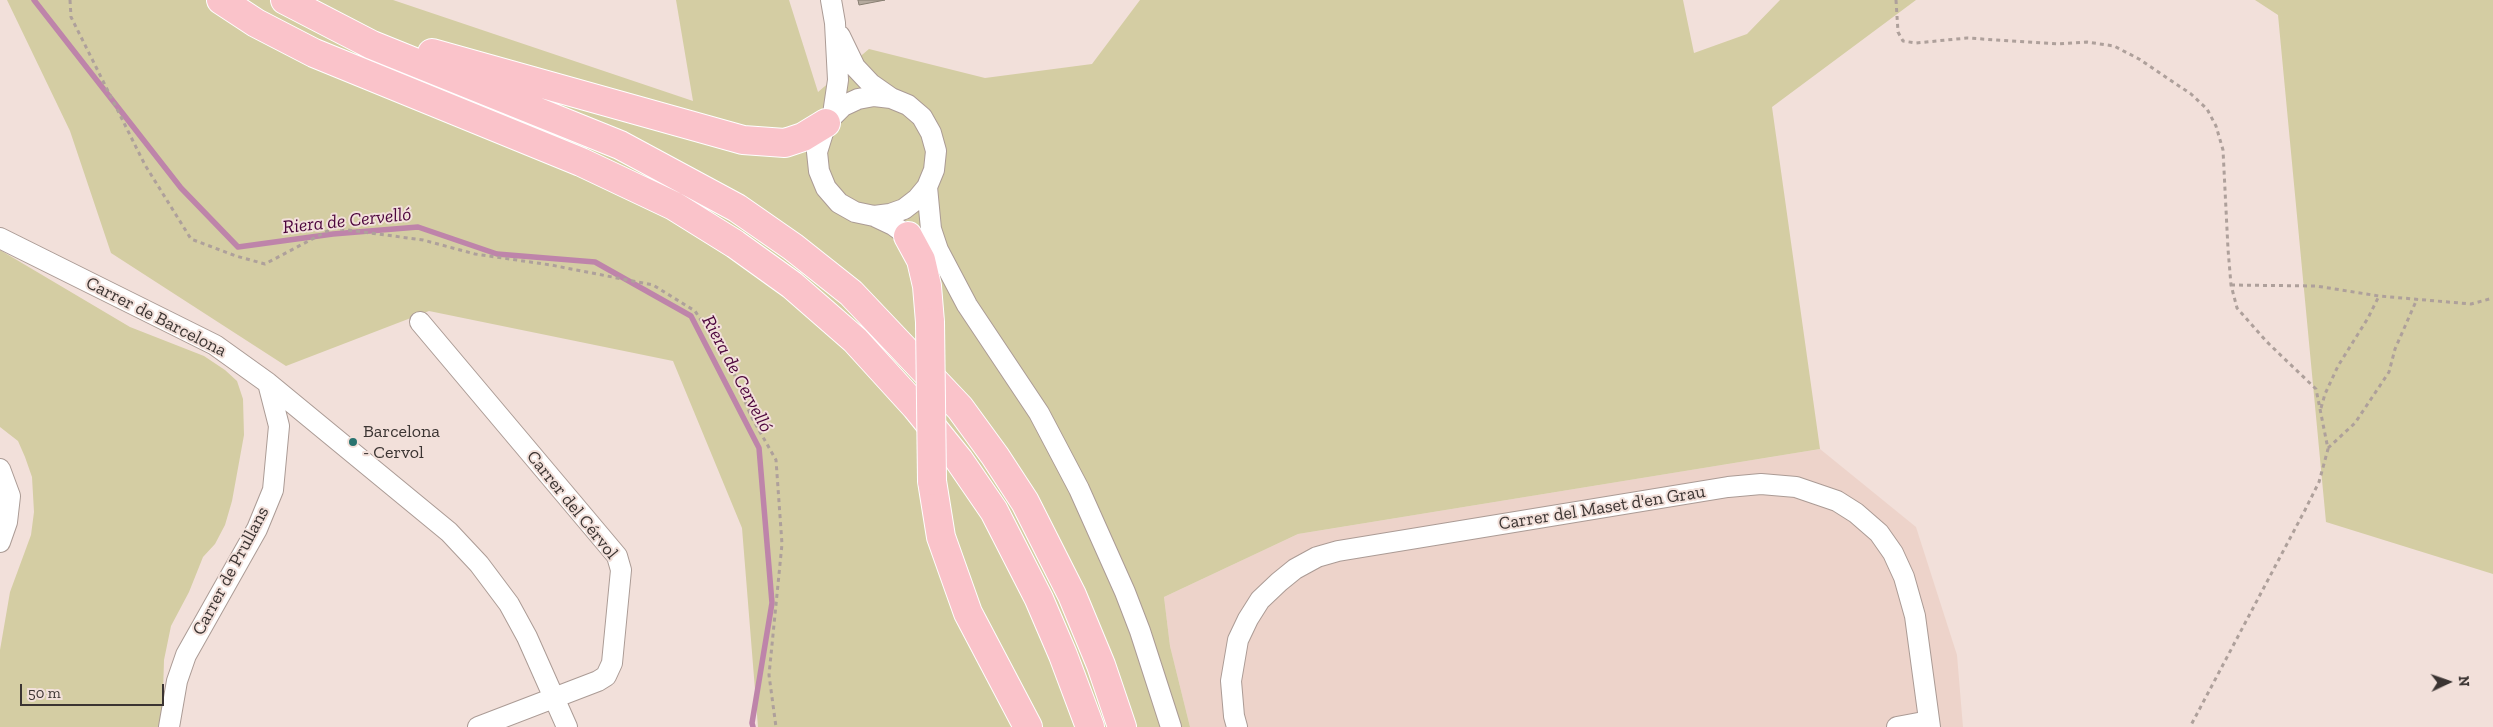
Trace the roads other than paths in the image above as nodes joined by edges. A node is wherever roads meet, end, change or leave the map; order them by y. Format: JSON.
{"nodes":[{"id":1,"x":221,"y":0,"type":"edge"},
{"id":2,"x":285,"y":0,"type":"edge"},
{"id":3,"x":831,"y":0,"type":"edge"},
{"id":4,"x":835,"y":23,"type":"junction"},
{"id":5,"x":372,"y":46,"type":"junction"},
{"id":6,"x":891,"y":98,"type":"junction"},
{"id":7,"x":830,"y":119,"type":"junction"},
{"id":8,"x":927,"y":187,"type":"junction"},
{"id":9,"x":874,"y":216,"type":"junction"},
{"id":10,"x":908,"y":236,"type":"junction"},
{"id":11,"x":0,"y":238,"type":"edge"},
{"id":12,"x":949,"y":274,"type":"junction"},
{"id":13,"x":420,"y":322,"type":"dead end"},
{"id":14,"x":268,"y":383,"type":"junction"},
{"id":15,"x":0,"y":470,"type":"edge"},
{"id":16,"x":0,"y":542,"type":"edge"},
{"id":17,"x":555,"y":697,"type":"junction"},
{"id":18,"x":1930,"y":724,"type":"edge"},
{"id":19,"x":169,"y":727,"type":"edge"},
{"id":20,"x":478,"y":727,"type":"edge"},
{"id":21,"x":567,"y":727,"type":"edge"},
{"id":22,"x":1028,"y":727,"type":"edge"},
{"id":23,"x":1090,"y":727,"type":"edge"},
{"id":24,"x":1122,"y":727,"type":"edge"},
{"id":25,"x":1171,"y":727,"type":"edge"},
{"id":26,"x":1237,"y":727,"type":"edge"},
{"id":27,"x":1897,"y":727,"type":"edge"}],
"edges":[{"from":1,"to":23,"type":"highway"},
{"from":2,"to":5,"type":"highway"},
{"from":3,"to":4,"type":"street"},
{"from":4,"to":6,"type":"street"},
{"from":4,"to":7,"type":"street"},
{"from":5,"to":7,"type":"highway"},
{"from":5,"to":24,"type":"highway"},
{"from":6,"to":7,"type":"street"},
{"from":6,"to":8,"type":"street"},
{"from":7,"to":9,"type":"street"},
{"from":8,"to":9,"type":"street"},
{"from":8,"to":12,"type":"street"},
{"from":9,"to":10,"type":"street"},
{"from":10,"to":12,"type":"street"},
{"from":10,"to":22,"type":"highway","bridge":true},
{"from":11,"to":14,"type":"street","name":"Carrer de Barcelona"},
{"from":12,"to":25,"type":"street"},
{"from":13,"to":17,"type":"street","name":"Carrer del Cérvol"},
{"from":14,"to":17,"type":"street","name":"Carrer de Barcelona"},
{"from":14,"to":19,"type":"street","name":"Carrer de Prullans"},
{"from":15,"to":16,"type":"street"},
{"from":17,"to":20,"type":"street","name":"Carrer del Cérvol"},
{"from":17,"to":21,"type":"street","name":"Carrer de Barcelona"},
{"from":18,"to":26,"type":"street","name":"Carrer del Maset d'en Grau"},
{"from":18,"to":27,"type":"street"}]}
